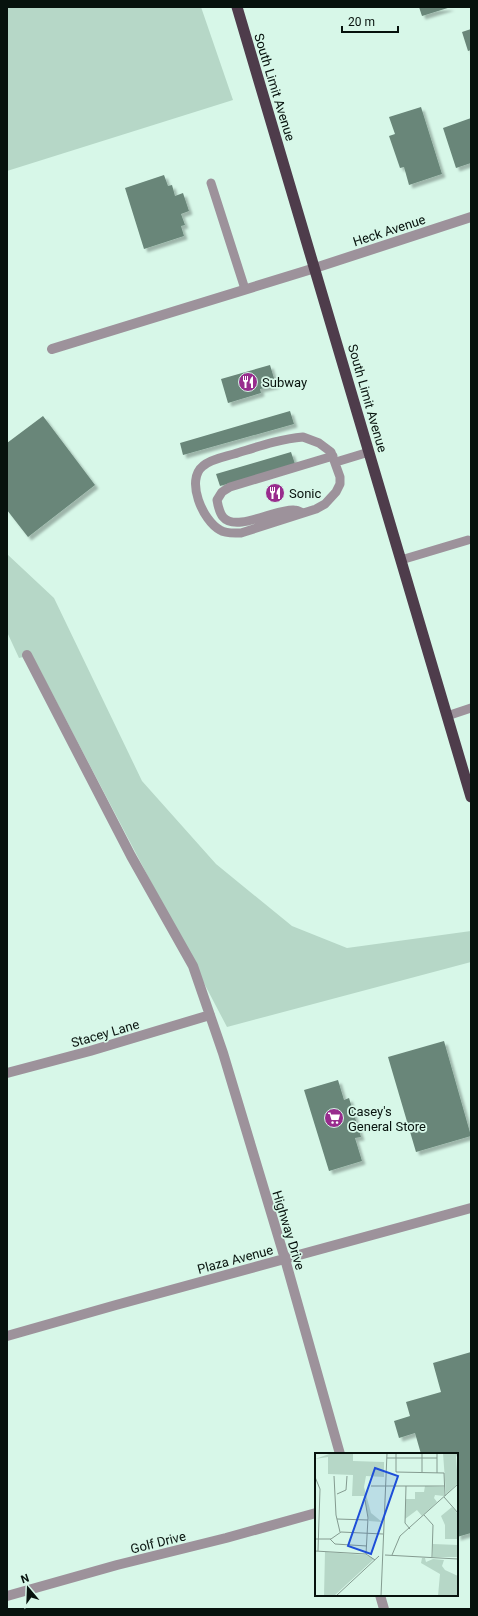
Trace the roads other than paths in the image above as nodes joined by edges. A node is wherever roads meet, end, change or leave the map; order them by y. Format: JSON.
{"nodes":[{"id":1,"x":237,"y":7,"type":"edge"},
{"id":2,"x":212,"y":183,"type":"dead end"},
{"id":3,"x":471,"y":217,"type":"edge"},
{"id":4,"x":314,"y":268,"type":"junction"},
{"id":5,"x":245,"y":289,"type":"junction"},
{"id":6,"x":52,"y":349,"type":"dead end"},
{"id":7,"x":369,"y":452,"type":"junction"},
{"id":8,"x":334,"y":459,"type":"junction"},
{"id":9,"x":305,"y":513,"type":"junction"},
{"id":10,"x":468,"y":540,"type":"dead end"},
{"id":11,"x":401,"y":560,"type":"junction"},
{"id":12,"x":27,"y":655,"type":"dead end"},
{"id":13,"x":471,"y":708,"type":"edge"},
{"id":14,"x":447,"y":716,"type":"junction"},
{"id":15,"x":471,"y":797,"type":"edge"},
{"id":16,"x":210,"y":1015,"type":"junction"},
{"id":17,"x":7,"y":1073,"type":"edge"},
{"id":18,"x":471,"y":1208,"type":"edge"},
{"id":19,"x":285,"y":1259,"type":"junction"},
{"id":20,"x":7,"y":1336,"type":"edge"},
{"id":21,"x":340,"y":1453,"type":"edge"},
{"id":22,"x":315,"y":1513,"type":"edge"},
{"id":23,"x":7,"y":1596,"type":"edge"},
{"id":24,"x":380,"y":1596,"type":"edge"},
{"id":25,"x":384,"y":1609,"type":"edge"}],
"edges":[{"from":1,"to":4,"type":"highway","name":"South Limit Avenue"},
{"from":2,"to":5,"type":"lane"},
{"from":3,"to":4,"type":"street","name":"Heck Avenue"},
{"from":4,"to":5,"type":"street","name":"Heck Avenue"},
{"from":4,"to":7,"type":"highway","name":"South Limit Avenue"},
{"from":5,"to":6,"type":"street","name":"Heck Avenue"},
{"from":7,"to":8,"type":"lane"},
{"from":7,"to":11,"type":"highway","name":"South Limit Avenue"},
{"from":8,"to":9,"type":"lane"},
{"from":8,"to":9,"type":"lane"},
{"from":8,"to":9,"type":"lane"},
{"from":10,"to":11,"type":"lane"},
{"from":11,"to":14,"type":"highway","name":"South Limit Avenue"},
{"from":12,"to":16,"type":"street","name":"Highway Drive"},
{"from":13,"to":14,"type":"lane"},
{"from":14,"to":15,"type":"highway","name":"South Limit Avenue"},
{"from":16,"to":17,"type":"street","name":"Stacey Lane"},
{"from":16,"to":19,"type":"street","name":"Highway Drive"},
{"from":18,"to":19,"type":"street","name":"Plaza Avenue"},
{"from":19,"to":20,"type":"street","name":"Plaza Avenue"},
{"from":19,"to":21,"type":"street","name":"Highway Drive"},
{"from":22,"to":23,"type":"street","name":"Golf Drive"},
{"from":24,"to":25,"type":"street"}]}
